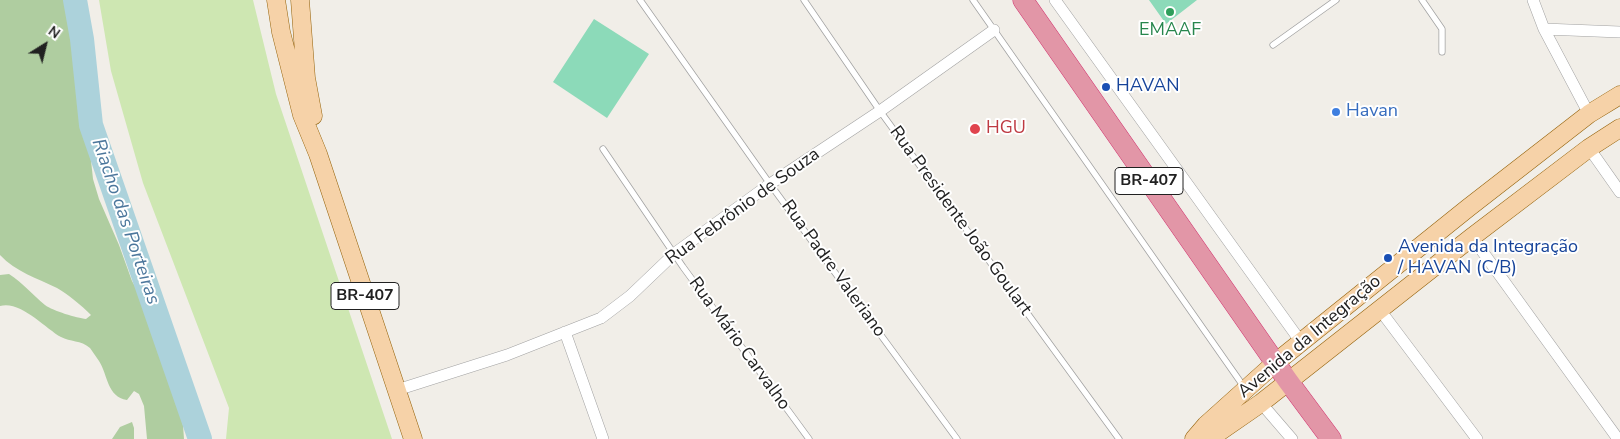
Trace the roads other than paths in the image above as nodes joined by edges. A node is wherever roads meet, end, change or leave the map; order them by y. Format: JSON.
{"nodes":[{"id":1,"x":276,"y":0,"type":"edge"},
{"id":2,"x":300,"y":0,"type":"edge"},
{"id":3,"x":640,"y":0,"type":"edge"},
{"id":4,"x":804,"y":0,"type":"edge"},
{"id":5,"x":973,"y":0,"type":"edge"},
{"id":6,"x":1023,"y":0,"type":"edge"},
{"id":7,"x":1055,"y":0,"type":"edge"},
{"id":8,"x":1336,"y":0,"type":"edge"},
{"id":9,"x":1422,"y":0,"type":"edge"},
{"id":10,"x":1533,"y":0,"type":"edge"},
{"id":11,"x":1544,"y":29,"type":"junction"},
{"id":12,"x":994,"y":30,"type":"junction"},
{"id":13,"x":1620,"y":32,"type":"edge"},
{"id":14,"x":1273,"y":46,"type":"dead end"},
{"id":15,"x":1442,"y":52,"type":"dead end"},
{"id":16,"x":1620,"y":95,"type":"edge"},
{"id":17,"x":880,"y":112,"type":"junction"},
{"id":18,"x":1589,"y":114,"type":"junction"},
{"id":19,"x":1620,"y":128,"type":"edge"},
{"id":20,"x":1589,"y":148,"type":"junction"},
{"id":21,"x":603,"y":149,"type":"dead end"},
{"id":22,"x":318,"y":154,"type":"junction"},
{"id":23,"x":770,"y":184,"type":"junction"},
{"id":24,"x":1620,"y":192,"type":"edge"},
{"id":25,"x":1472,"y":237,"type":"junction"},
{"id":26,"x":675,"y":254,"type":"junction"},
{"id":27,"x":1380,"y":310,"type":"junction"},
{"id":28,"x":565,"y":332,"type":"junction"},
{"id":29,"x":1301,"y":342,"type":"junction"},
{"id":30,"x":1275,"y":362,"type":"junction"},
{"id":31,"x":1288,"y":381,"type":"junction"},
{"id":32,"x":1246,"y":389,"type":"junction"},
{"id":33,"x":396,"y":390,"type":"junction"},
{"id":34,"x":1261,"y":403,"type":"junction"},
{"id":35,"x":413,"y":439,"type":"edge"},
{"id":36,"x":603,"y":439,"type":"edge"},
{"id":37,"x":809,"y":439,"type":"edge"},
{"id":38,"x":957,"y":439,"type":"edge"},
{"id":39,"x":1120,"y":439,"type":"edge"},
{"id":40,"x":1194,"y":439,"type":"edge"},
{"id":41,"x":1209,"y":439,"type":"edge"},
{"id":42,"x":1292,"y":439,"type":"edge"},
{"id":43,"x":1332,"y":439,"type":"edge"},
{"id":44,"x":1477,"y":439,"type":"edge"},
{"id":45,"x":1618,"y":439,"type":"edge"}],
"edges":[{"from":1,"to":22,"type":"main road","number":"BR-407"},
{"from":2,"to":22,"type":"main road","number":"BR-407"},
{"from":3,"to":23,"type":"lane","name":"Rua Padre Valeriano"},
{"from":4,"to":17,"type":"lane","name":"Rua Presidente João Goulart"},
{"from":5,"to":12,"type":"lane"},
{"from":6,"to":30,"type":"highway","number":"BR-407"},
{"from":7,"to":29,"type":"street"},
{"from":8,"to":14,"type":"lane"},
{"from":9,"to":15,"type":"lane"},
{"from":10,"to":11,"type":"street"},
{"from":11,"to":13,"type":"street"},
{"from":11,"to":18,"type":"street"},
{"from":12,"to":17,"type":"street","name":"Rua Febrônio de Souza"},
{"from":12,"to":32,"type":"lane"},
{"from":16,"to":18,"type":"main road","name":"Avenida da Integração"},
{"from":17,"to":23,"type":"street","name":"Rua Febrônio de Souza"},
{"from":17,"to":39,"type":"lane","name":"Rua Presidente João Goulart"},
{"from":18,"to":29,"type":"main road","name":"Avenida da Integração"},
{"from":19,"to":20,"type":"main road","name":"Avenida da Integração"},
{"from":20,"to":24,"type":"street"},
{"from":20,"to":25,"type":"main road","name":"Avenida da Integração"},
{"from":21,"to":26,"type":"lane","name":"Rua Mário Carvalho"},
{"from":22,"to":33,"type":"main road","number":"BR-407"},
{"from":23,"to":26,"type":"street","name":"Rua Febrônio de Souza"},
{"from":23,"to":38,"type":"lane","name":"Rua Padre Valeriano"},
{"from":25,"to":27,"type":"main road","name":"Avenida da Integração"},
{"from":25,"to":45,"type":"street"},
{"from":26,"to":28,"type":"street","name":"Rua Febrônio de Souza"},
{"from":26,"to":37,"type":"lane","name":"Rua Mário Carvalho"},
{"from":27,"to":31,"type":"main road","name":"Avenida da Integração"},
{"from":27,"to":44,"type":"street"},
{"from":28,"to":33,"type":"street","name":"Rua Febrônio de Souza"},
{"from":28,"to":36,"type":"street"},
{"from":29,"to":30,"type":"main road","name":"Avenida da Integração"},
{"from":30,"to":31,"type":"highway","number":"BR-407"},
{"from":30,"to":32,"type":"main road","name":"Avenida da Integração"},
{"from":31,"to":34,"type":"main road","name":"Avenida da Integração"},
{"from":31,"to":43,"type":"highway","number":"BR-407"},
{"from":32,"to":40,"type":"main road","name":"Avenida da Integração"},
{"from":33,"to":35,"type":"main road","number":"BR-407"},
{"from":34,"to":41,"type":"main road","name":"Avenida da Integração"},
{"from":34,"to":42,"type":"street"}]}
